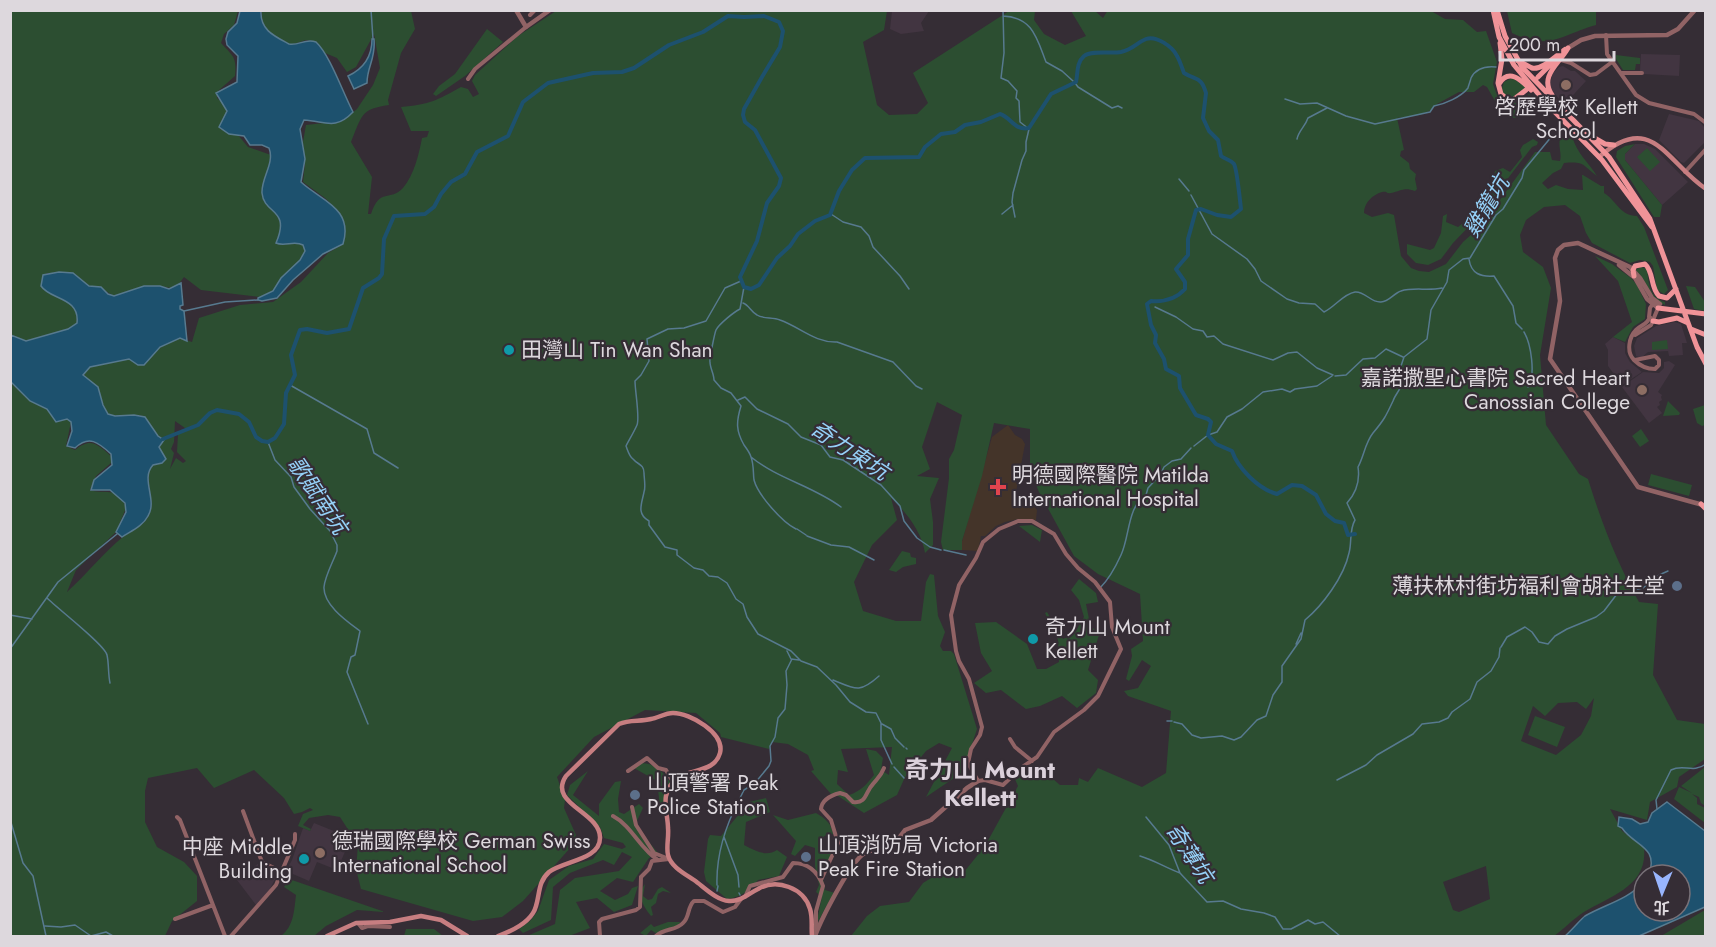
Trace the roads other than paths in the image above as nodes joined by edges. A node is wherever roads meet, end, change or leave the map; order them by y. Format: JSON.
{"nodes":[{"id":1,"x":516,"y":10,"type":"edge"},
{"id":2,"x":535,"y":10,"type":"edge"},
{"id":3,"x":550,"y":10,"type":"edge"},
{"id":4,"x":1496,"y":10,"type":"edge"},
{"id":5,"x":1695,"y":10,"type":"edge"},
{"id":6,"x":530,"y":15,"type":"dead end"},
{"id":7,"x":526,"y":27,"type":"junction"},
{"id":8,"x":1605,"y":35,"type":"junction"},
{"id":9,"x":1499,"y":36,"type":"junction"},
{"id":10,"x":1568,"y":48,"type":"junction"},
{"id":11,"x":1561,"y":60,"type":"junction"},
{"id":12,"x":1518,"y":62,"type":"junction"},
{"id":13,"x":1612,"y":62,"type":"junction"},
{"id":14,"x":1621,"y":73,"type":"junction"},
{"id":15,"x":1642,"y":73,"type":"dead end"},
{"id":16,"x":1539,"y":77,"type":"dead end"},
{"id":17,"x":468,"y":79,"type":"dead end"},
{"id":18,"x":1499,"y":89,"type":"junction"},
{"id":19,"x":1526,"y":90,"type":"dead end"},
{"id":20,"x":1555,"y":101,"type":"junction"},
{"id":21,"x":1546,"y":103,"type":"junction"},
{"id":22,"x":1706,"y":123,"type":"edge"},
{"id":23,"x":1588,"y":135,"type":"junction"},
{"id":24,"x":1614,"y":145,"type":"junction"},
{"id":25,"x":1706,"y":149,"type":"edge"},
{"id":26,"x":1602,"y":154,"type":"junction"},
{"id":27,"x":1685,"y":172,"type":"junction"},
{"id":28,"x":1706,"y":189,"type":"edge"},
{"id":29,"x":1633,"y":273,"type":"junction"},
{"id":30,"x":1676,"y":289,"type":"junction"},
{"id":31,"x":1656,"y":304,"type":"junction"},
{"id":32,"x":1705,"y":314,"type":"edge"},
{"id":33,"x":1651,"y":319,"type":"junction"},
{"id":34,"x":1690,"y":327,"type":"junction"},
{"id":35,"x":1706,"y":335,"type":"edge"},
{"id":36,"x":1647,"y":359,"type":"junction"},
{"id":37,"x":1635,"y":360,"type":"junction"},
{"id":38,"x":1706,"y":364,"type":"edge"},
{"id":39,"x":1651,"y":369,"type":"junction"},
{"id":40,"x":1704,"y":506,"type":"edge"},
{"id":41,"x":1010,"y":739,"type":"dead end"},
{"id":42,"x":1032,"y":761,"type":"junction"},
{"id":43,"x":884,"y":768,"type":"dead end"},
{"id":44,"x":628,"y":771,"type":"dead end"},
{"id":45,"x":978,"y":781,"type":"junction"},
{"id":46,"x":673,"y":782,"type":"junction"},
{"id":47,"x":632,"y":807,"type":"dead end"},
{"id":48,"x":243,"y":811,"type":"dead end"},
{"id":49,"x":613,"y":816,"type":"dead end"},
{"id":50,"x":177,"y":817,"type":"dead end"},
{"id":51,"x":295,"y":834,"type":"dead end"},
{"id":52,"x":669,"y":859,"type":"junction"},
{"id":53,"x":659,"y":860,"type":"junction"},
{"id":54,"x":282,"y":872,"type":"junction"},
{"id":55,"x":821,"y":880,"type":"junction"},
{"id":56,"x":822,"y":890,"type":"junction"},
{"id":57,"x":743,"y":898,"type":"junction"},
{"id":58,"x":213,"y":905,"type":"junction"},
{"id":59,"x":810,"y":910,"type":"junction"},
{"id":60,"x":175,"y":919,"type":"dead end"},
{"id":61,"x":358,"y":922,"type":"junction"},
{"id":62,"x":390,"y":927,"type":"dead end"},
{"id":63,"x":225,"y":936,"type":"edge"},
{"id":64,"x":231,"y":936,"type":"edge"},
{"id":65,"x":327,"y":936,"type":"edge"},
{"id":66,"x":467,"y":936,"type":"edge"},
{"id":67,"x":498,"y":936,"type":"edge"},
{"id":68,"x":600,"y":936,"type":"edge"},
{"id":69,"x":656,"y":936,"type":"edge"},
{"id":70,"x":815,"y":936,"type":"edge"}],
"edges":[{"from":1,"to":7,"type":"street"},
{"from":2,"to":6,"type":"street"},
{"from":3,"to":7,"type":"street"},
{"from":4,"to":9,"type":"main road"},
{"from":4,"to":12,"type":"main road"},
{"from":5,"to":8,"type":"street"},
{"from":7,"to":17,"type":"street"},
{"from":8,"to":10,"type":"street"},
{"from":8,"to":13,"type":"street"},
{"from":9,"to":18,"type":"main road"},
{"from":9,"to":21,"type":"main road"},
{"from":10,"to":11,"type":"main road"},
{"from":10,"to":12,"type":"main road"},
{"from":10,"to":16,"type":"main road"},
{"from":11,"to":13,"type":"street"},
{"from":11,"to":20,"type":"main road"},
{"from":12,"to":20,"type":"main road"},
{"from":13,"to":14,"type":"street"},
{"from":14,"to":15,"type":"street"},
{"from":14,"to":22,"type":"street"},
{"from":18,"to":19,"type":"main road"},
{"from":18,"to":21,"type":"main road"},
{"from":20,"to":23,"type":"main road"},
{"from":21,"to":26,"type":"main road"},
{"from":23,"to":24,"type":"main road"},
{"from":23,"to":26,"type":"main road"},
{"from":24,"to":26,"type":"main road"},
{"from":24,"to":27,"type":"main road"},
{"from":25,"to":27,"type":"street"},
{"from":26,"to":30,"type":"main road"},
{"from":27,"to":28,"type":"main road"},
{"from":29,"to":30,"type":"main road"},
{"from":29,"to":31,"type":"street"},
{"from":29,"to":40,"type":"street"},
{"from":30,"to":34,"type":"main road"},
{"from":31,"to":32,"type":"main road"},
{"from":31,"to":33,"type":"street"},
{"from":33,"to":34,"type":"main road"},
{"from":33,"to":37,"type":"street"},
{"from":34,"to":35,"type":"main road"},
{"from":34,"to":38,"type":"main road"},
{"from":36,"to":37,"type":"street"},
{"from":36,"to":39,"type":"street"},
{"from":36,"to":39,"type":"street"},
{"from":37,"to":39,"type":"street"},
{"from":41,"to":42,"type":"street"},
{"from":42,"to":45,"type":"street"},
{"from":42,"to":45,"type":"street"},
{"from":43,"to":55,"type":"street"},
{"from":44,"to":46,"type":"street"},
{"from":45,"to":70,"type":"street"},
{"from":46,"to":52,"type":"main road"},
{"from":46,"to":67,"type":"main road"},
{"from":47,"to":52,"type":"street"},
{"from":48,"to":54,"type":"street"},
{"from":49,"to":53,"type":"street"},
{"from":50,"to":58,"type":"street"},
{"from":51,"to":54,"type":"street"},
{"from":52,"to":53,"type":"street"},
{"from":52,"to":57,"type":"main road"},
{"from":53,"to":68,"type":"street"},
{"from":54,"to":64,"type":"street"},
{"from":55,"to":56,"type":"street"},
{"from":55,"to":57,"type":"street"},
{"from":56,"to":59,"type":"street"},
{"from":56,"to":70,"type":"street"},
{"from":57,"to":59,"type":"main road"},
{"from":57,"to":69,"type":"street"},
{"from":58,"to":60,"type":"street"},
{"from":58,"to":63,"type":"street"},
{"from":59,"to":70,"type":"main road"},
{"from":61,"to":62,"type":"street"},
{"from":61,"to":65,"type":"main road"},
{"from":61,"to":66,"type":"main road"}]}
